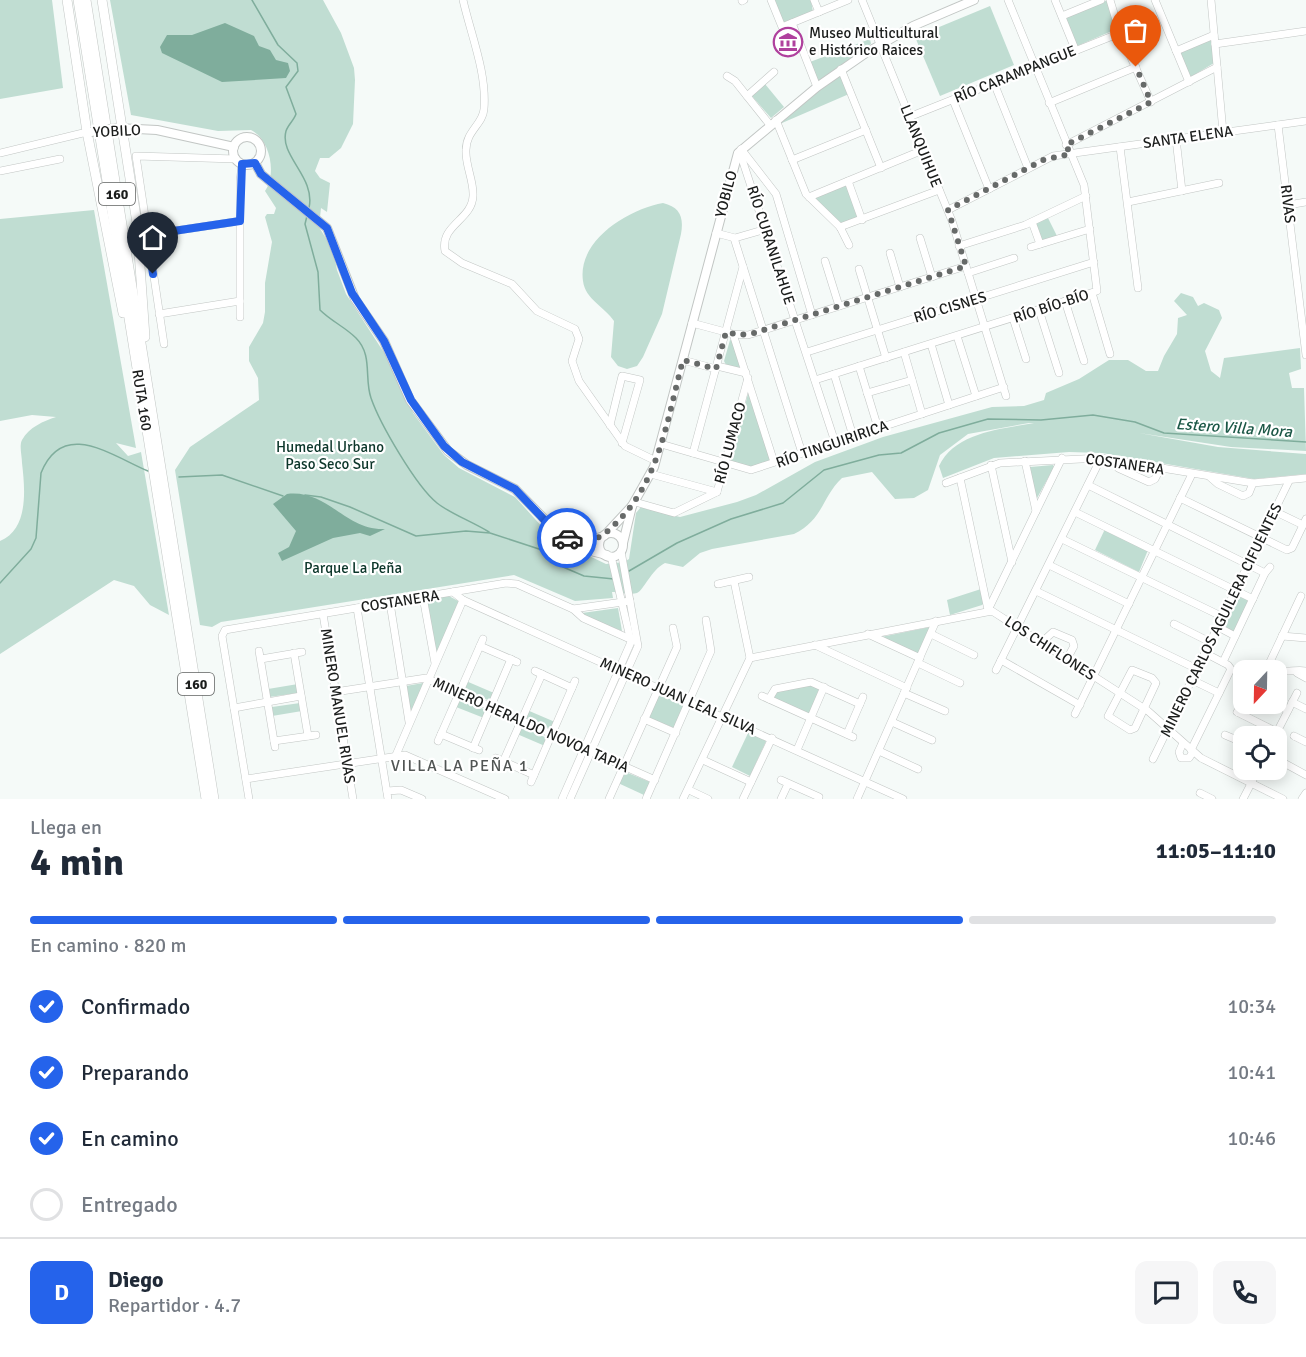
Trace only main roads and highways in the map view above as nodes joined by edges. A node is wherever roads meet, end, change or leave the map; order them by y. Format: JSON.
{"nodes":[{"id":1,"x":67,"y":0,"type":"edge"},
{"id":2,"x":78,"y":0,"type":"edge"},
{"id":3,"x":86,"y":0,"type":"edge"},
{"id":4,"x":102,"y":0,"type":"edge"},
{"id":5,"x":974,"y":0,"type":"edge"},
{"id":6,"x":955,"y":4,"type":"edge"},
{"id":7,"x":120,"y":128,"type":"junction"},
{"id":8,"x":89,"y":132,"type":"junction"},
{"id":9,"x":234,"y":147,"type":"junction"},
{"id":10,"x":255,"y":163,"type":"junction"},
{"id":11,"x":136,"y":364,"type":"junction"},
{"id":12,"x":148,"y":388,"type":"junction"},
{"id":13,"x":634,"y":504,"type":"junction"},
{"id":14,"x":605,"y":535,"type":"junction"},
{"id":15,"x":568,"y":539,"type":"junction"},
{"id":16,"x":622,"y":548,"type":"junction"},
{"id":17,"x":613,"y":559,"type":"junction"},
{"id":18,"x":206,"y":799,"type":"edge"},
{"id":19,"x":214,"y":799,"type":"edge"}],
"edges":[{"from":1,"to":8,"type":"highway"},
{"from":2,"to":11,"type":"highway","name":"RUTA 160","number":"160"},
{"from":3,"to":12,"type":"highway","name":"RUTA 160","number":"160"},
{"from":4,"to":7,"type":"highway"},
{"from":5,"to":6,"type":"main road"},
{"from":6,"to":13,"type":"main road","name":"YOBILO"},
{"from":7,"to":8,"type":"main road","name":"YOBILO","bridge":true},
{"from":7,"to":9,"type":"main road","name":"YOBILO"},
{"from":7,"to":12,"type":"highway"},
{"from":8,"to":11,"type":"highway"},
{"from":9,"to":10,"type":"main road","name":"YOBILO"},
{"from":9,"to":10,"type":"main road","name":"YOBILO"},
{"from":10,"to":15,"type":"main road"},
{"from":11,"to":18,"type":"highway","name":"RUTA 160","number":"160"},
{"from":12,"to":19,"type":"highway","name":"RUTA 160","number":"160"},
{"from":13,"to":14,"type":"main road","name":"YOBILO"},
{"from":13,"to":16,"type":"main road","name":"YOBILO"},
{"from":14,"to":15,"type":"main road"},
{"from":14,"to":16,"type":"main road"},
{"from":14,"to":17,"type":"main road"},
{"from":15,"to":17,"type":"main road"},
{"from":16,"to":17,"type":"main road"}]}
